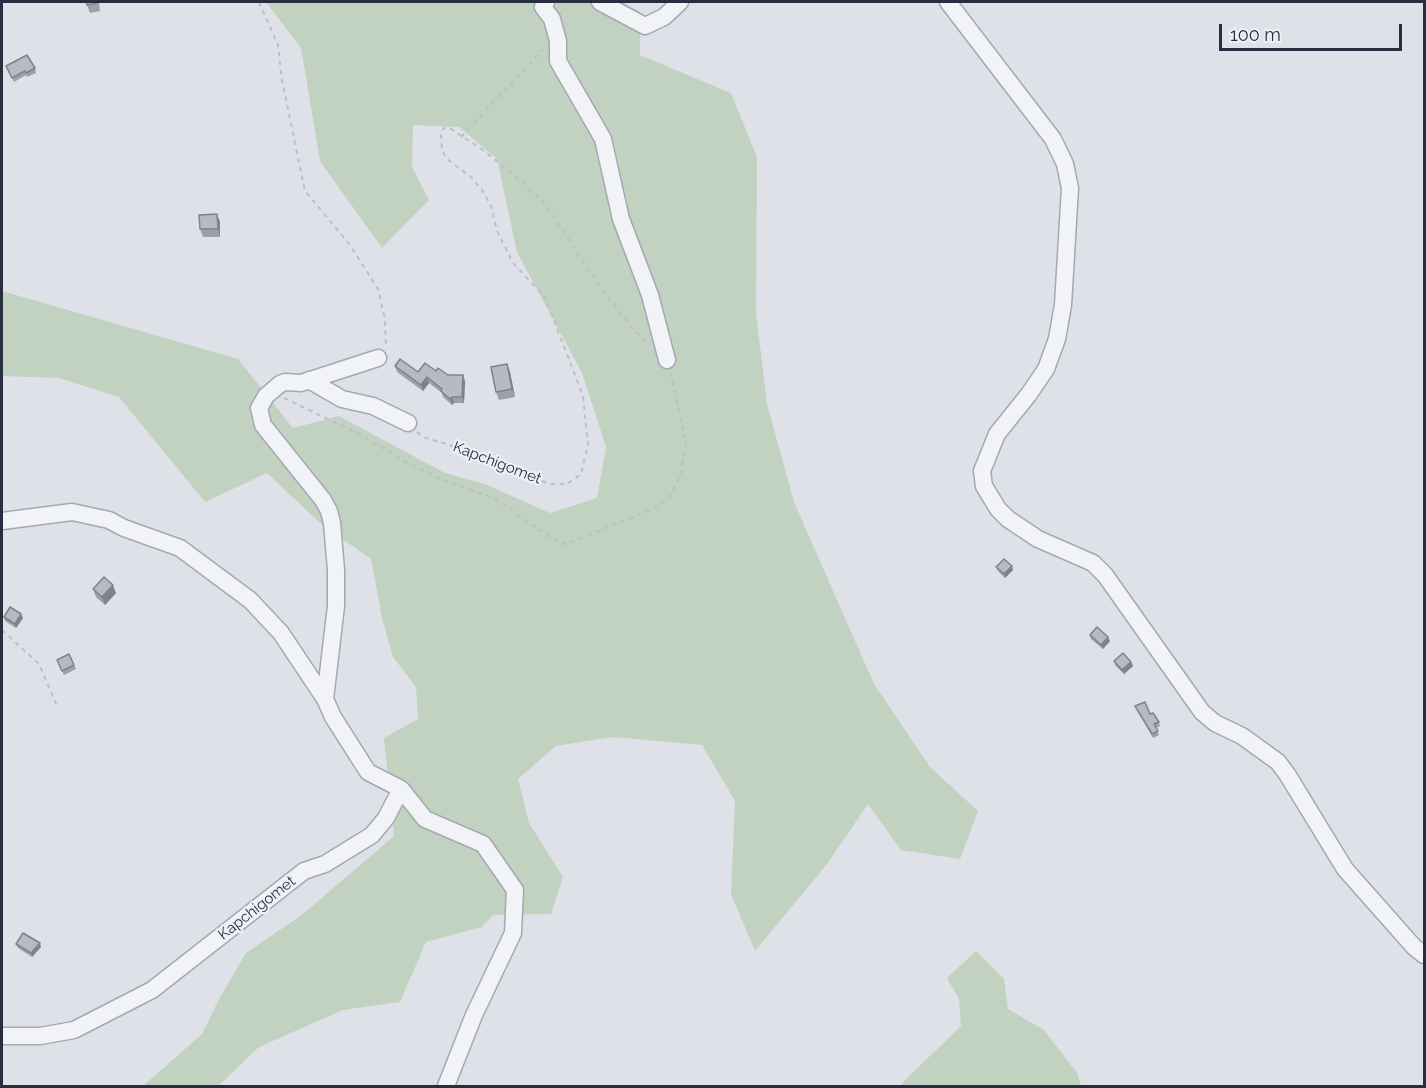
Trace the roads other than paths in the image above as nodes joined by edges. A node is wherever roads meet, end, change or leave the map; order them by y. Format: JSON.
{"nodes":[{"id":1,"x":546,"y":2,"type":"edge"},
{"id":2,"x":600,"y":2,"type":"edge"},
{"id":3,"x":680,"y":2,"type":"edge"},
{"id":4,"x":948,"y":2,"type":"edge"},
{"id":5,"x":378,"y":358,"type":"road end"},
{"id":6,"x":667,"y":360,"type":"road end"},
{"id":7,"x":309,"y":380,"type":"junction"},
{"id":8,"x":408,"y":423,"type":"road end"},
{"id":9,"x":2,"y":520,"type":"edge"},
{"id":10,"x":326,"y":699,"type":"junction"},
{"id":11,"x":401,"y":789,"type":"junction"},
{"id":12,"x":1425,"y":955,"type":"edge"},
{"id":13,"x":2,"y":1036,"type":"edge"},
{"id":14,"x":446,"y":1086,"type":"edge"}],
"edges":[{"from":1,"to":6,"type":"street"},
{"from":2,"to":3,"type":"street"},
{"from":4,"to":12,"type":"street"},
{"from":5,"to":7,"type":"street"},
{"from":7,"to":8,"type":"street"},
{"from":7,"to":10,"type":"street"},
{"from":9,"to":10,"type":"street"},
{"from":10,"to":11,"type":"street"},
{"from":11,"to":13,"type":"street","name":"Kapchigomet"},
{"from":11,"to":14,"type":"street"}]}
